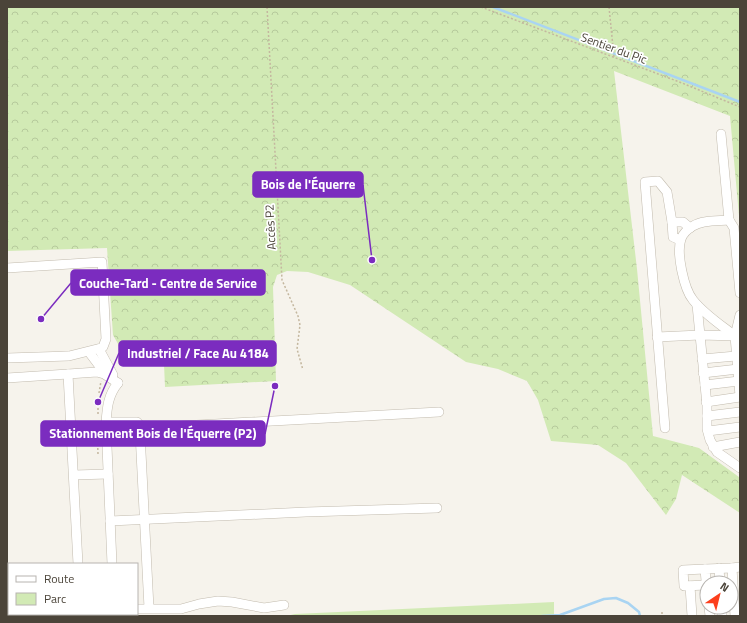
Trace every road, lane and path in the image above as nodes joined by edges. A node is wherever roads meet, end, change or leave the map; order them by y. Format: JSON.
{"nodes":[{"id":1,"x":267,"y":7,"type":"edge"},
{"id":2,"x":481,"y":7,"type":"edge"},
{"id":3,"x":609,"y":7,"type":"edge"},
{"id":4,"x":614,"y":58,"type":"junction"},
{"id":5,"x":740,"y":107,"type":"edge"},
{"id":6,"x":720,"y":134,"type":"dead end"},
{"id":7,"x":729,"y":220,"type":"junction"},
{"id":8,"x":672,"y":222,"type":"junction"},
{"id":9,"x":690,"y":228,"type":"junction"},
{"id":10,"x":680,"y":240,"type":"junction"},
{"id":11,"x":7,"y":268,"type":"edge"},
{"id":12,"x":740,"y":293,"type":"edge"},
{"id":13,"x":697,"y":305,"type":"junction"},
{"id":14,"x":740,"y":315,"type":"edge"},
{"id":15,"x":700,"y":334,"type":"junction"},
{"id":16,"x":737,"y":336,"type":"edge"},
{"id":17,"x":657,"y":337,"type":"junction"},
{"id":18,"x":99,"y":349,"type":"junction"},
{"id":19,"x":89,"y":352,"type":"junction"},
{"id":20,"x":736,"y":356,"type":"junction"},
{"id":21,"x":7,"y":358,"type":"edge"},
{"id":22,"x":702,"y":359,"type":"junction"},
{"id":23,"x":738,"y":369,"type":"junction"},
{"id":24,"x":303,"y":370,"type":"dead end"},
{"id":25,"x":703,"y":373,"type":"junction"},
{"id":26,"x":68,"y":374,"type":"junction"},
{"id":27,"x":7,"y":378,"type":"edge"},
{"id":28,"x":739,"y":381,"type":"junction"},
{"id":29,"x":118,"y":383,"type":"junction"},
{"id":30,"x":100,"y":384,"type":"dead end"},
{"id":31,"x":705,"y":386,"type":"junction"},
{"id":32,"x":99,"y":393,"type":"dead end"},
{"id":33,"x":740,"y":397,"type":"edge"},
{"id":34,"x":706,"y":402,"type":"junction"},
{"id":35,"x":439,"y":412,"type":"dead end"},
{"id":36,"x":740,"y":412,"type":"edge"},
{"id":37,"x":707,"y":416,"type":"junction"},
{"id":38,"x":106,"y":422,"type":"junction"},
{"id":39,"x":740,"y":427,"type":"edge"},
{"id":40,"x":142,"y":428,"type":"junction"},
{"id":41,"x":664,"y":428,"type":"dead end"},
{"id":42,"x":708,"y":432,"type":"junction"},
{"id":43,"x":740,"y":442,"type":"edge"},
{"id":44,"x":713,"y":447,"type":"junction"},
{"id":45,"x":740,"y":468,"type":"edge"},
{"id":46,"x":108,"y":474,"type":"junction"},
{"id":47,"x":74,"y":475,"type":"junction"},
{"id":48,"x":437,"y":508,"type":"dead end"},
{"id":49,"x":144,"y":520,"type":"junction"},
{"id":50,"x":110,"y":521,"type":"junction"},
{"id":51,"x":78,"y":563,"type":"edge"},
{"id":52,"x":112,"y":563,"type":"edge"},
{"id":53,"x":719,"y":568,"type":"junction"},
{"id":54,"x":736,"y":568,"type":"edge"},
{"id":55,"x":705,"y":569,"type":"junction"},
{"id":56,"x":706,"y":575,"type":"edge"},
{"id":57,"x":719,"y":575,"type":"edge"},
{"id":58,"x":690,"y":586,"type":"junction"},
{"id":59,"x":699,"y":587,"type":"edge"},
{"id":60,"x":284,"y":605,"type":"dead end"},
{"id":61,"x":149,"y":608,"type":"junction"},
{"id":62,"x":138,"y":609,"type":"edge"},
{"id":63,"x":662,"y":612,"type":"dead end"},
{"id":64,"x":662,"y":616,"type":"edge"},
{"id":65,"x":692,"y":616,"type":"edge"},
{"id":66,"x":735,"y":616,"type":"edge"}],
"edges":[{"from":1,"to":24,"type":"path","name":"Accès P2"},
{"from":2,"to":4,"type":"path","name":"Sentier du Pic"},
{"from":3,"to":4,"type":"path"},
{"from":4,"to":5,"type":"path","name":"Sentier du Pic"},
{"from":6,"to":7,"type":"street"},
{"from":7,"to":9,"type":"street"},
{"from":7,"to":12,"type":"street"},
{"from":8,"to":9,"type":"street"},
{"from":8,"to":10,"type":"street"},
{"from":8,"to":17,"type":"street"},
{"from":9,"to":10,"type":"street"},
{"from":10,"to":13,"type":"street"},
{"from":11,"to":18,"type":"street"},
{"from":13,"to":15,"type":"street"},
{"from":13,"to":16,"type":"street"},
{"from":14,"to":16,"type":"street"},
{"from":15,"to":16,"type":"street"},
{"from":15,"to":17,"type":"street"},
{"from":15,"to":22,"type":"street"},
{"from":16,"to":20,"type":"street"},
{"from":17,"to":41,"type":"street"},
{"from":18,"to":19,"type":"street"},
{"from":18,"to":29,"type":"street"},
{"from":19,"to":21,"type":"street"},
{"from":19,"to":29,"type":"street"},
{"from":20,"to":22,"type":"street"},
{"from":20,"to":23,"type":"street"},
{"from":22,"to":25,"type":"street"},
{"from":23,"to":25,"type":"street"},
{"from":23,"to":28,"type":"street"},
{"from":25,"to":31,"type":"street"},
{"from":26,"to":27,"type":"street"},
{"from":26,"to":29,"type":"street"},
{"from":26,"to":47,"type":"street"},
{"from":28,"to":31,"type":"street"},
{"from":28,"to":33,"type":"street"},
{"from":29,"to":38,"type":"street"},
{"from":30,"to":32,"type":"path"},
{"from":31,"to":34,"type":"street"},
{"from":33,"to":34,"type":"street"},
{"from":34,"to":37,"type":"street"},
{"from":35,"to":40,"type":"street"},
{"from":36,"to":37,"type":"street"},
{"from":37,"to":42,"type":"street"},
{"from":38,"to":40,"type":"street"},
{"from":38,"to":46,"type":"street"},
{"from":39,"to":42,"type":"street"},
{"from":40,"to":49,"type":"street"},
{"from":42,"to":44,"type":"street"},
{"from":43,"to":44,"type":"street"},
{"from":44,"to":45,"type":"street"},
{"from":46,"to":47,"type":"street"},
{"from":46,"to":50,"type":"street"},
{"from":47,"to":51,"type":"street"},
{"from":48,"to":49,"type":"street"},
{"from":49,"to":50,"type":"street"},
{"from":49,"to":61,"type":"street"},
{"from":50,"to":52,"type":"street"},
{"from":53,"to":54,"type":"street"},
{"from":53,"to":55,"type":"street"},
{"from":53,"to":57,"type":"street"},
{"from":54,"to":66,"type":"street"},
{"from":55,"to":56,"type":"street"},
{"from":55,"to":58,"type":"street"},
{"from":58,"to":59,"type":"street"},
{"from":58,"to":65,"type":"street"},
{"from":60,"to":61,"type":"street"},
{"from":61,"to":62,"type":"street"},
{"from":63,"to":64,"type":"path"}]}
